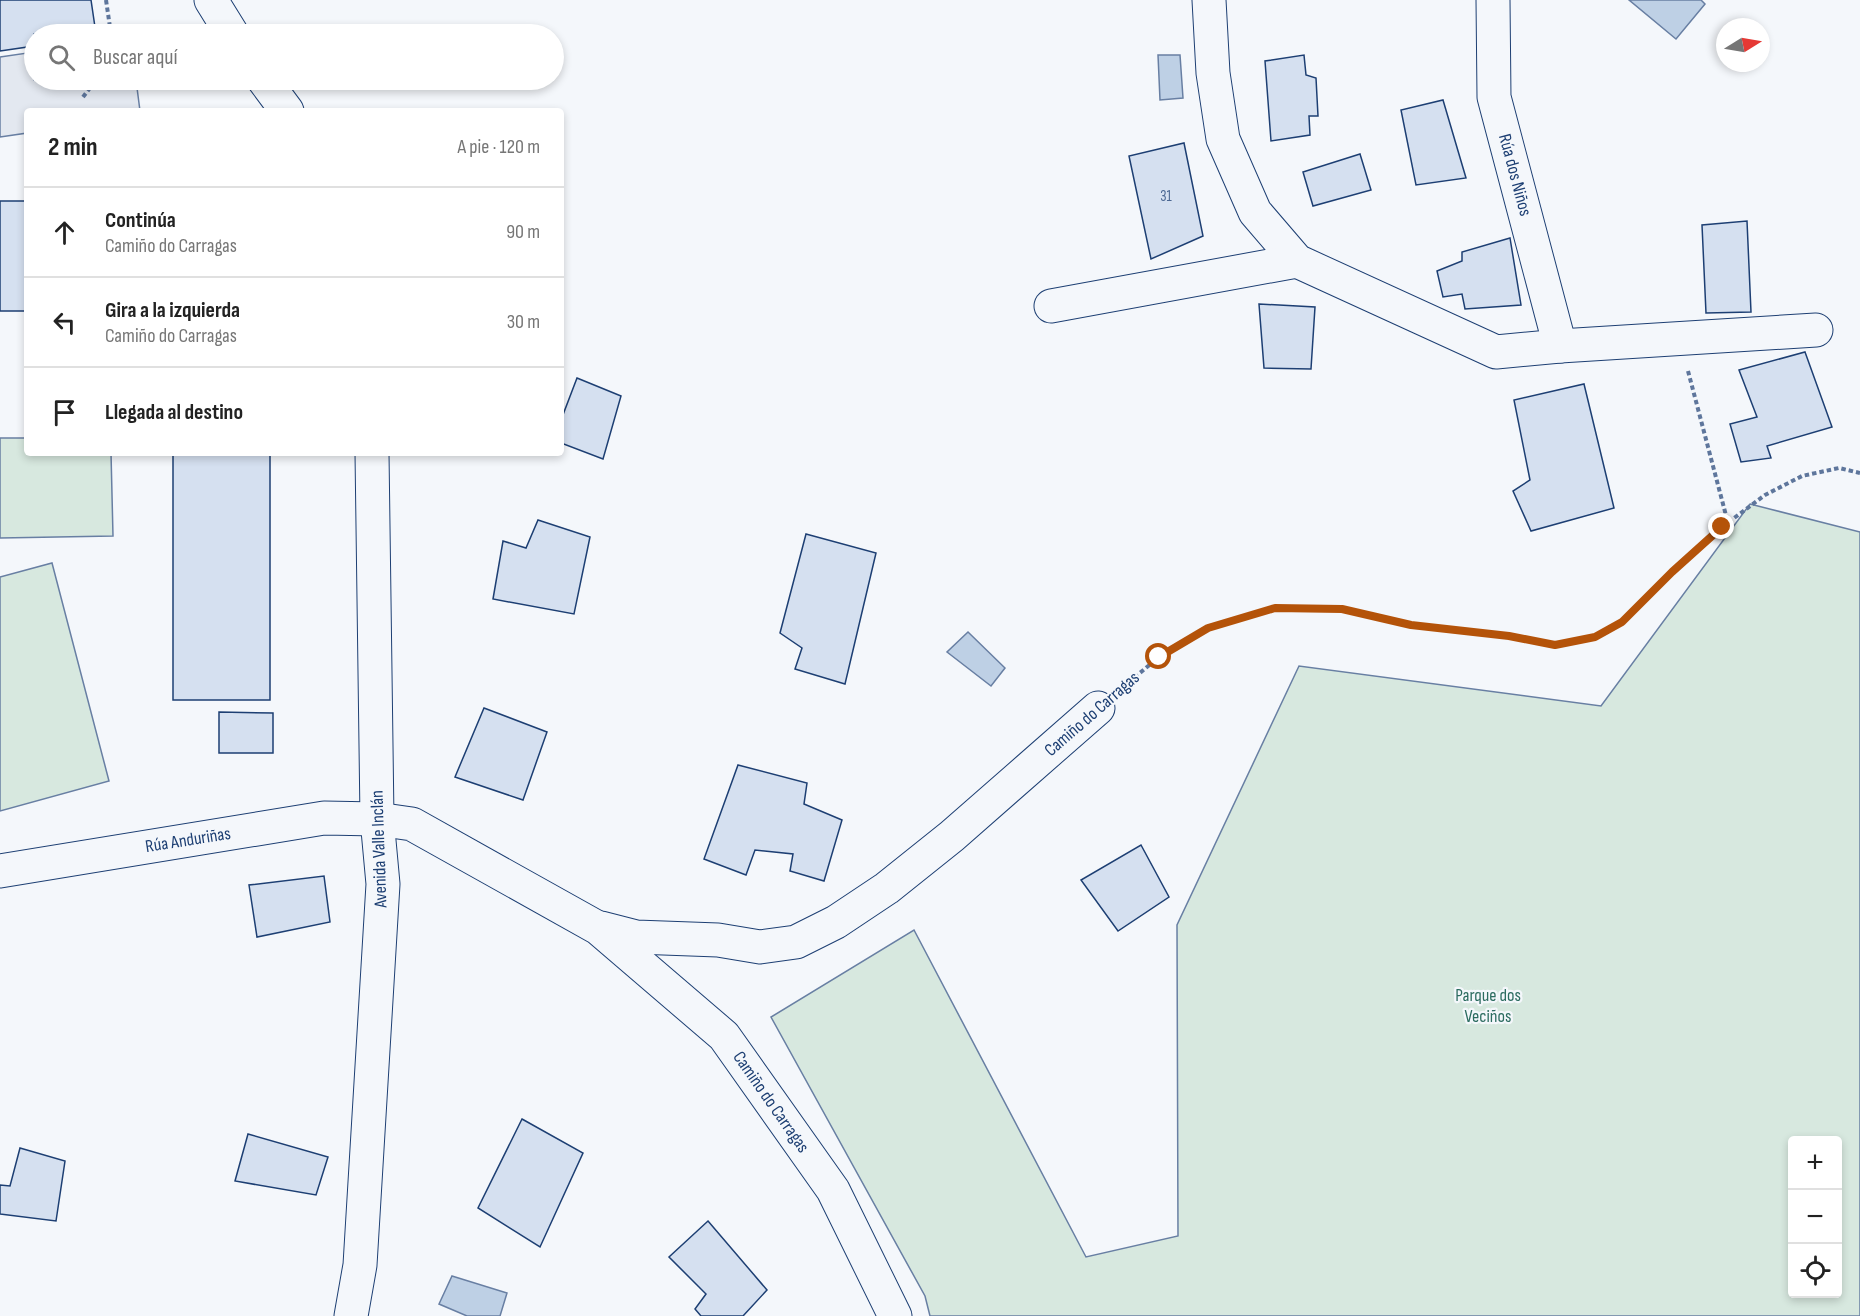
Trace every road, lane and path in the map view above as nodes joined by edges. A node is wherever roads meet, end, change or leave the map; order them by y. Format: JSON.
{"nodes":[{"id":1,"x":106,"y":0,"type":"edge"},
{"id":2,"x":211,"y":0,"type":"edge"},
{"id":3,"x":1209,"y":0,"type":"edge"},
{"id":4,"x":1493,"y":0,"type":"edge"},
{"id":5,"x":110,"y":24,"type":"edge"},
{"id":6,"x":226,"y":24,"type":"edge"},
{"id":7,"x":88,"y":90,"type":"edge"},
{"id":8,"x":271,"y":90,"type":"edge"},
{"id":9,"x":83,"y":97,"type":"dead end"},
{"id":10,"x":284,"y":108,"type":"edge"},
{"id":11,"x":1297,"y":261,"type":"junction"},
{"id":12,"x":1051,"y":306,"type":"dead end"},
{"id":13,"x":1816,"y":330,"type":"dead end"},
{"id":14,"x":1679,"y":338,"type":"junction"},
{"id":15,"x":1560,"y":346,"type":"junction"},
{"id":16,"x":372,"y":456,"type":"edge"},
{"id":17,"x":1860,"y":473,"type":"edge"},
{"id":18,"x":1728,"y":523,"type":"junction"},
{"id":19,"x":1098,"y":708,"type":"joint"},
{"id":20,"x":377,"y":819,"type":"junction"},
{"id":21,"x":0,"y":871,"type":"edge"},
{"id":22,"x":598,"y":928,"type":"junction"},
{"id":23,"x":351,"y":1316,"type":"edge"},
{"id":24,"x":895,"y":1316,"type":"edge"}],
"edges":[{"from":1,"to":5,"type":"path"},
{"from":2,"to":6,"type":"street"},
{"from":3,"to":11,"type":"street"},
{"from":4,"to":15,"type":"street","name":"Rúa dos Niños"},
{"from":7,"to":9,"type":"path"},
{"from":8,"to":10,"type":"street"},
{"from":11,"to":12,"type":"street"},
{"from":11,"to":15,"type":"street"},
{"from":13,"to":14,"type":"street"},
{"from":14,"to":15,"type":"street"},
{"from":14,"to":18,"type":"path"},
{"from":16,"to":20,"type":"street","name":"Avenida Valle Inclán"},
{"from":17,"to":18,"type":"path","name":"Camiño do Carragas"},
{"from":18,"to":19,"type":"path","name":"Camiño do Carragas"},
{"from":19,"to":22,"type":"street","name":"Camiño do Carragas"},
{"from":20,"to":21,"type":"street","name":"Rúa Anduriñas"},
{"from":20,"to":22,"type":"street","name":"Camiño do Carragas"},
{"from":20,"to":23,"type":"street","name":"Avenida Valle Inclán"},
{"from":22,"to":24,"type":"street","name":"Camiño do Carragas"}]}
